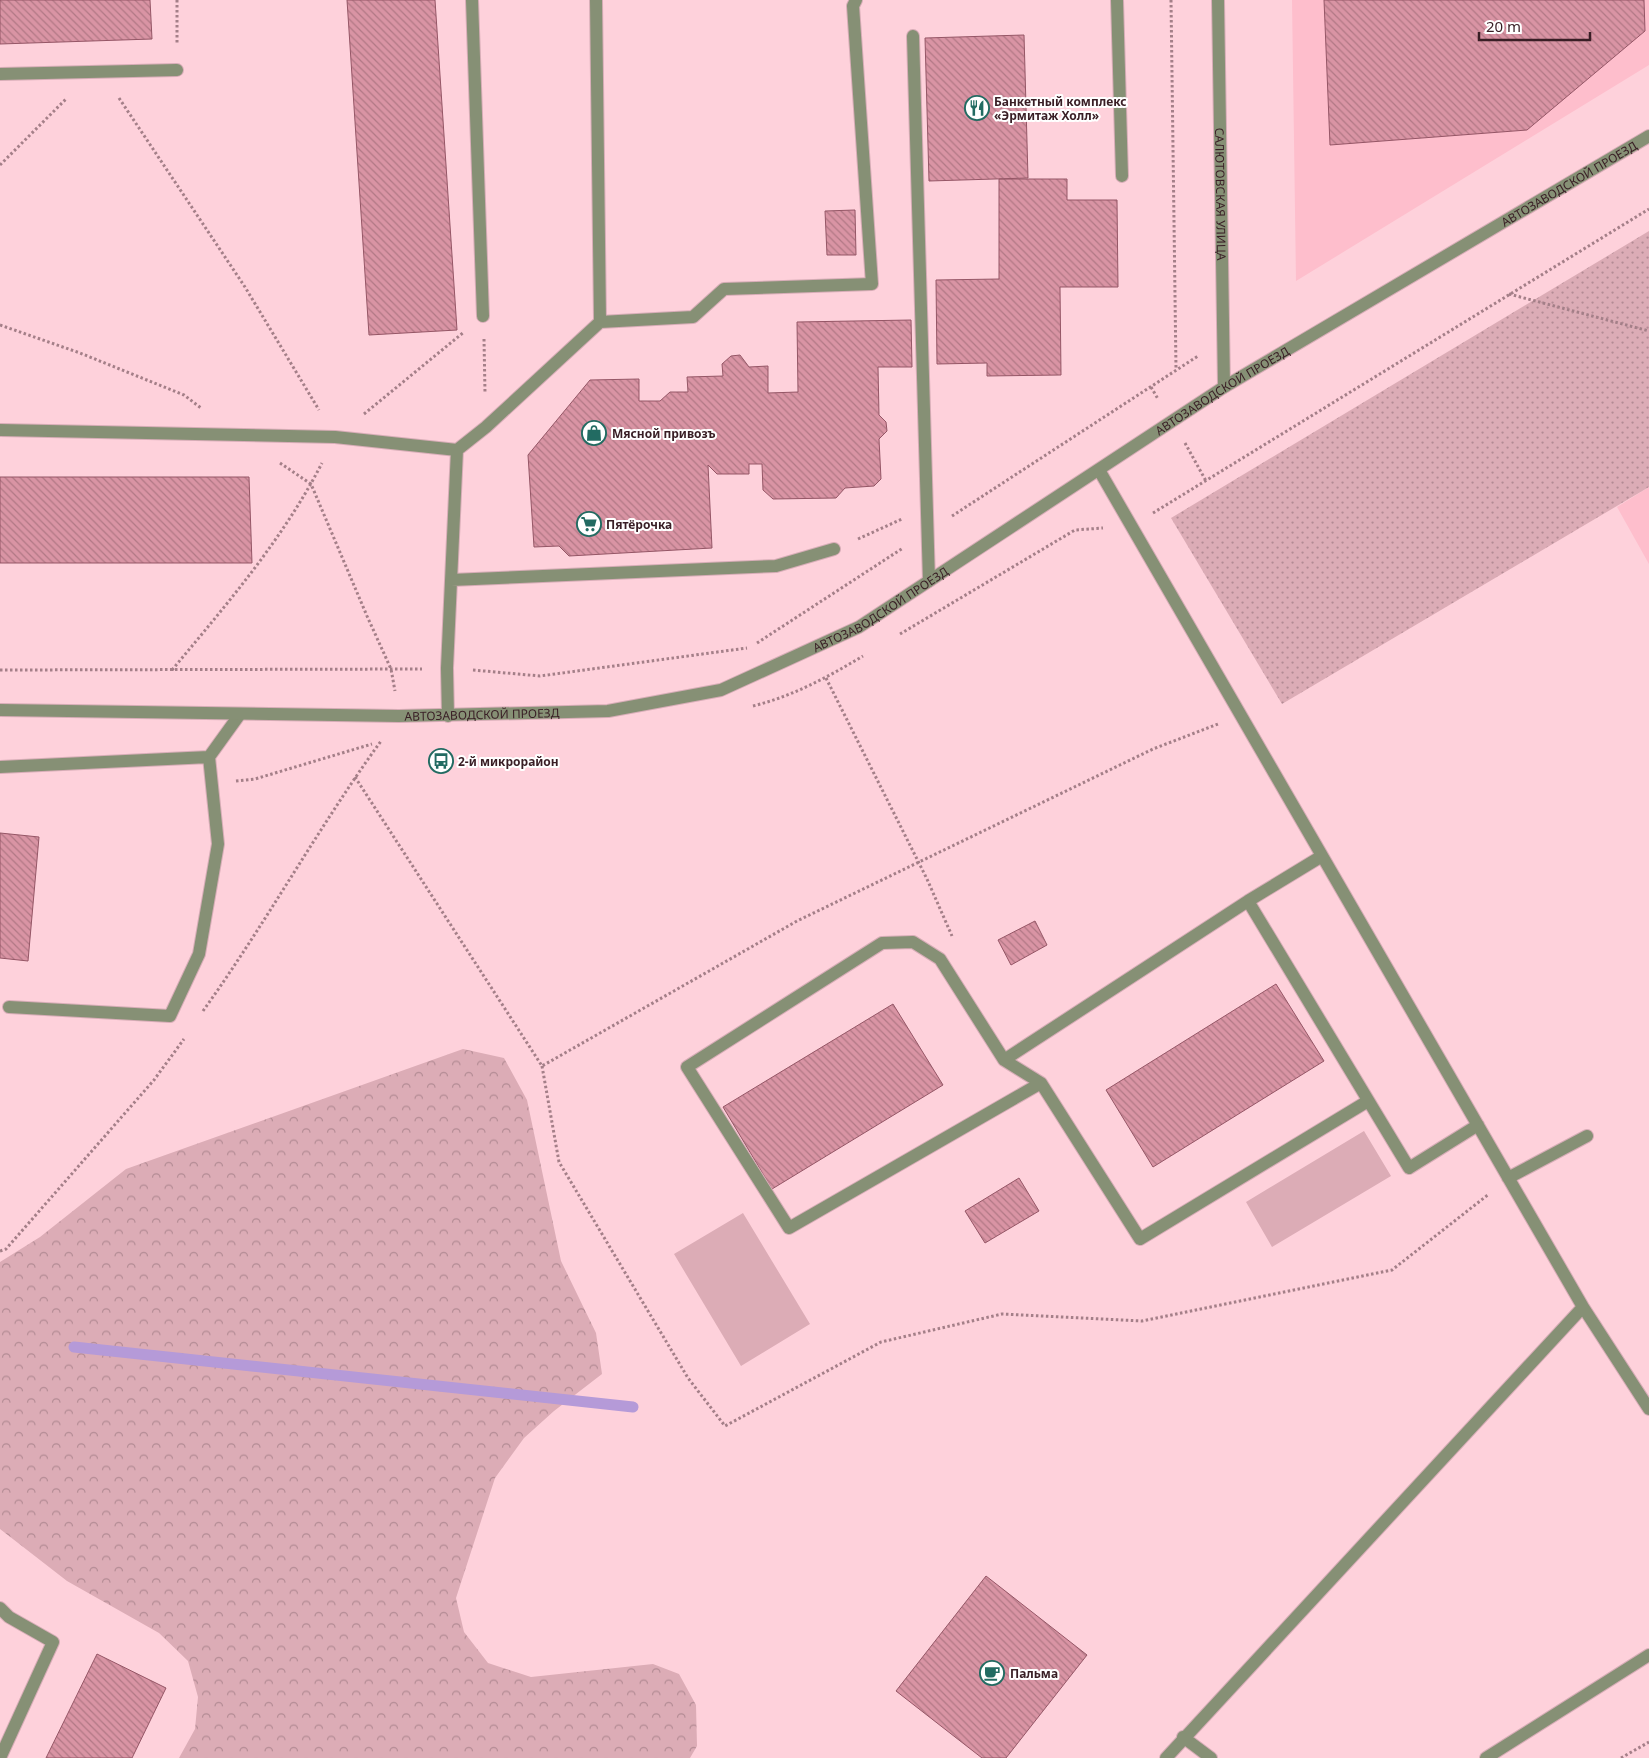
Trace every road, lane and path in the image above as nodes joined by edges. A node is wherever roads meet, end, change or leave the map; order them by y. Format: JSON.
{"nodes":[{"id":1,"x":177,"y":0,"type":"edge"},
{"id":2,"x":472,"y":0,"type":"edge"},
{"id":3,"x":596,"y":0,"type":"edge"},
{"id":4,"x":856,"y":0,"type":"edge"},
{"id":5,"x":1117,"y":0,"type":"edge"},
{"id":6,"x":1172,"y":0,"type":"edge"},
{"id":7,"x":1218,"y":0,"type":"edge"},
{"id":8,"x":913,"y":36,"type":"dead end"},
{"id":9,"x":177,"y":70,"type":"joint"},
{"id":10,"x":92,"y":72,"type":"junction"},
{"id":11,"x":0,"y":74,"type":"edge"},
{"id":12,"x":1649,"y":136,"type":"edge"},
{"id":13,"x":0,"y":165,"type":"edge"},
{"id":14,"x":1122,"y":176,"type":"dead end"},
{"id":15,"x":1509,"y":294,"type":"dead end"},
{"id":16,"x":483,"y":316,"type":"junction"},
{"id":17,"x":600,"y":322,"type":"junction"},
{"id":18,"x":1649,"y":331,"type":"edge"},
{"id":19,"x":1176,"y":370,"type":"dead end"},
{"id":20,"x":1224,"y":387,"type":"junction"},
{"id":21,"x":486,"y":427,"type":"junction"},
{"id":22,"x":0,"y":430,"type":"edge"},
{"id":23,"x":335,"y":437,"type":"junction"},
{"id":24,"x":458,"y":450,"type":"junction"},
{"id":25,"x":1099,"y":470,"type":"junction"},
{"id":26,"x":926,"y":508,"type":"junction"},
{"id":27,"x":834,"y":549,"type":"joint"},
{"id":28,"x":451,"y":580,"type":"junction"},
{"id":29,"x":929,"y":581,"type":"junction"},
{"id":30,"x":447,"y":668,"type":"junction"},
{"id":31,"x":0,"y":670,"type":"edge"},
{"id":32,"x":172,"y":670,"type":"junction"},
{"id":33,"x":826,"y":678,"type":"dead end"},
{"id":34,"x":0,"y":710,"type":"edge"},
{"id":35,"x":240,"y":714,"type":"junction"},
{"id":36,"x":448,"y":716,"type":"junction"},
{"id":37,"x":1241,"y":716,"type":"junction"},
{"id":38,"x":209,"y":758,"type":"junction"},
{"id":39,"x":0,"y":767,"type":"edge"},
{"id":40,"x":355,"y":777,"type":"dead end"},
{"id":41,"x":1322,"y":856,"type":"junction"},
{"id":42,"x":919,"y":863,"type":"junction"},
{"id":43,"x":1248,"y":901,"type":"junction"},
{"id":44,"x":940,"y":959,"type":"junction"},
{"id":45,"x":9,"y":1007,"type":"dead end"},
{"id":46,"x":1004,"y":1060,"type":"junction"},
{"id":47,"x":542,"y":1066,"type":"junction"},
{"id":48,"x":1041,"y":1083,"type":"junction"},
{"id":49,"x":1368,"y":1100,"type":"junction"},
{"id":50,"x":1478,"y":1125,"type":"junction"},
{"id":51,"x":1587,"y":1136,"type":"dead end"},
{"id":52,"x":1508,"y":1178,"type":"junction"},
{"id":53,"x":1583,"y":1307,"type":"junction"},
{"id":54,"x":1649,"y":1409,"type":"edge"},
{"id":55,"x":0,"y":1608,"type":"edge"},
{"id":56,"x":1649,"y":1655,"type":"edge"},
{"id":57,"x":1183,"y":1737,"type":"junction"},
{"id":58,"x":1649,"y":1742,"type":"edge"},
{"id":59,"x":0,"y":1758,"type":"edge"},
{"id":60,"x":1166,"y":1758,"type":"edge"},
{"id":61,"x":1211,"y":1758,"type":"edge"},
{"id":62,"x":1486,"y":1758,"type":"edge"},
{"id":63,"x":1621,"y":1758,"type":"edge"}],
"edges":[{"from":1,"to":9,"type":"path"},
{"from":2,"to":16,"type":"street"},
{"from":3,"to":17,"type":"street"},
{"from":4,"to":17,"type":"street"},
{"from":5,"to":14,"type":"street"},
{"from":6,"to":19,"type":"path"},
{"from":7,"to":20,"type":"street","name":"САЛЮТОВСКАЯ УЛИЦА"},
{"from":8,"to":26,"type":"street"},
{"from":9,"to":10,"type":"street"},
{"from":10,"to":11,"type":"street"},
{"from":10,"to":13,"type":"path"},
{"from":10,"to":23,"type":"path"},
{"from":12,"to":20,"type":"street","name":"АВТОЗАВОДСКОЙ ПРОЕЗД"},
{"from":15,"to":18,"type":"path"},
{"from":16,"to":21,"type":"path"},
{"from":16,"to":23,"type":"path"},
{"from":17,"to":21,"type":"street"},
{"from":20,"to":25,"type":"street","name":"АВТОЗАВОДСКОЙ ПРОЕЗД"},
{"from":21,"to":24,"type":"street"},
{"from":22,"to":23,"type":"street"},
{"from":23,"to":24,"type":"street"},
{"from":23,"to":32,"type":"path"},
{"from":24,"to":28,"type":"street"},
{"from":25,"to":29,"type":"street","name":"АВТОЗАВОДСКОЙ ПРОЕЗД"},
{"from":25,"to":37,"type":"street"},
{"from":26,"to":27,"type":"path"},
{"from":26,"to":29,"type":"street"},
{"from":27,"to":28,"type":"street"},
{"from":28,"to":30,"type":"street"},
{"from":29,"to":36,"type":"street","name":"АВТОЗАВОДСКОЙ ПРОЕЗД"},
{"from":30,"to":32,"type":"path"},
{"from":30,"to":36,"type":"street"},
{"from":31,"to":32,"type":"path"},
{"from":33,"to":42,"type":"path"},
{"from":34,"to":35,"type":"street","name":"АВТОЗАВОДСКОЙ ПРОЕЗД"},
{"from":35,"to":36,"type":"street","name":"АВТОЗАВОДСКОЙ ПРОЕЗД"},
{"from":35,"to":38,"type":"street"},
{"from":37,"to":41,"type":"street"},
{"from":37,"to":42,"type":"path"},
{"from":38,"to":39,"type":"street"},
{"from":38,"to":45,"type":"street"},
{"from":40,"to":47,"type":"path"},
{"from":41,"to":43,"type":"street"},
{"from":41,"to":50,"type":"street"},
{"from":42,"to":44,"type":"path"},
{"from":42,"to":47,"type":"path"},
{"from":43,"to":46,"type":"street"},
{"from":43,"to":49,"type":"street"},
{"from":44,"to":46,"type":"street"},
{"from":44,"to":48,"type":"street"},
{"from":46,"to":48,"type":"street"},
{"from":47,"to":52,"type":"path"},
{"from":48,"to":49,"type":"street"},
{"from":49,"to":50,"type":"street"},
{"from":50,"to":52,"type":"street"},
{"from":51,"to":52,"type":"street"},
{"from":52,"to":53,"type":"street"},
{"from":53,"to":54,"type":"street"},
{"from":53,"to":57,"type":"street"},
{"from":55,"to":59,"type":"street"},
{"from":56,"to":62,"type":"street"},
{"from":57,"to":60,"type":"street"},
{"from":57,"to":61,"type":"street"},
{"from":58,"to":63,"type":"path"}]}
